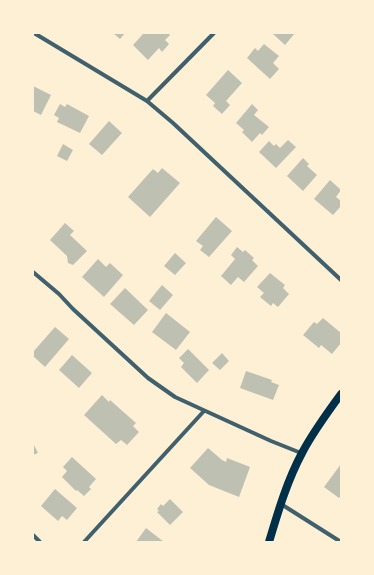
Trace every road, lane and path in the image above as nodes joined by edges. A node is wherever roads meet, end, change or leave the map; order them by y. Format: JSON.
{"nodes":[{"id":1,"x":34,"y":33,"type":"edge"},
{"id":2,"x":214,"y":33,"type":"edge"},
{"id":3,"x":147,"y":101,"type":"junction"},
{"id":4,"x":33,"y":272,"type":"edge"},
{"id":5,"x":341,"y":280,"type":"edge"},
{"id":6,"x":341,"y":394,"type":"edge"},
{"id":7,"x":204,"y":411,"type":"junction"},
{"id":8,"x":302,"y":453,"type":"junction"},
{"id":9,"x":281,"y":504,"type":"junction"},
{"id":10,"x":33,"y":536,"type":"edge"},
{"id":11,"x":40,"y":542,"type":"edge"},
{"id":12,"x":84,"y":542,"type":"edge"},
{"id":13,"x":269,"y":542,"type":"edge"},
{"id":14,"x":341,"y":542,"type":"edge"}],
"edges":[{"from":1,"to":3,"type":"street"},
{"from":2,"to":3,"type":"street"},
{"from":3,"to":5,"type":"street"},
{"from":4,"to":7,"type":"street"},
{"from":6,"to":8,"type":"main road"},
{"from":7,"to":8,"type":"street"},
{"from":7,"to":12,"type":"street"},
{"from":8,"to":9,"type":"main road"},
{"from":9,"to":13,"type":"main road"},
{"from":9,"to":14,"type":"street"},
{"from":10,"to":11,"type":"street"}]}
